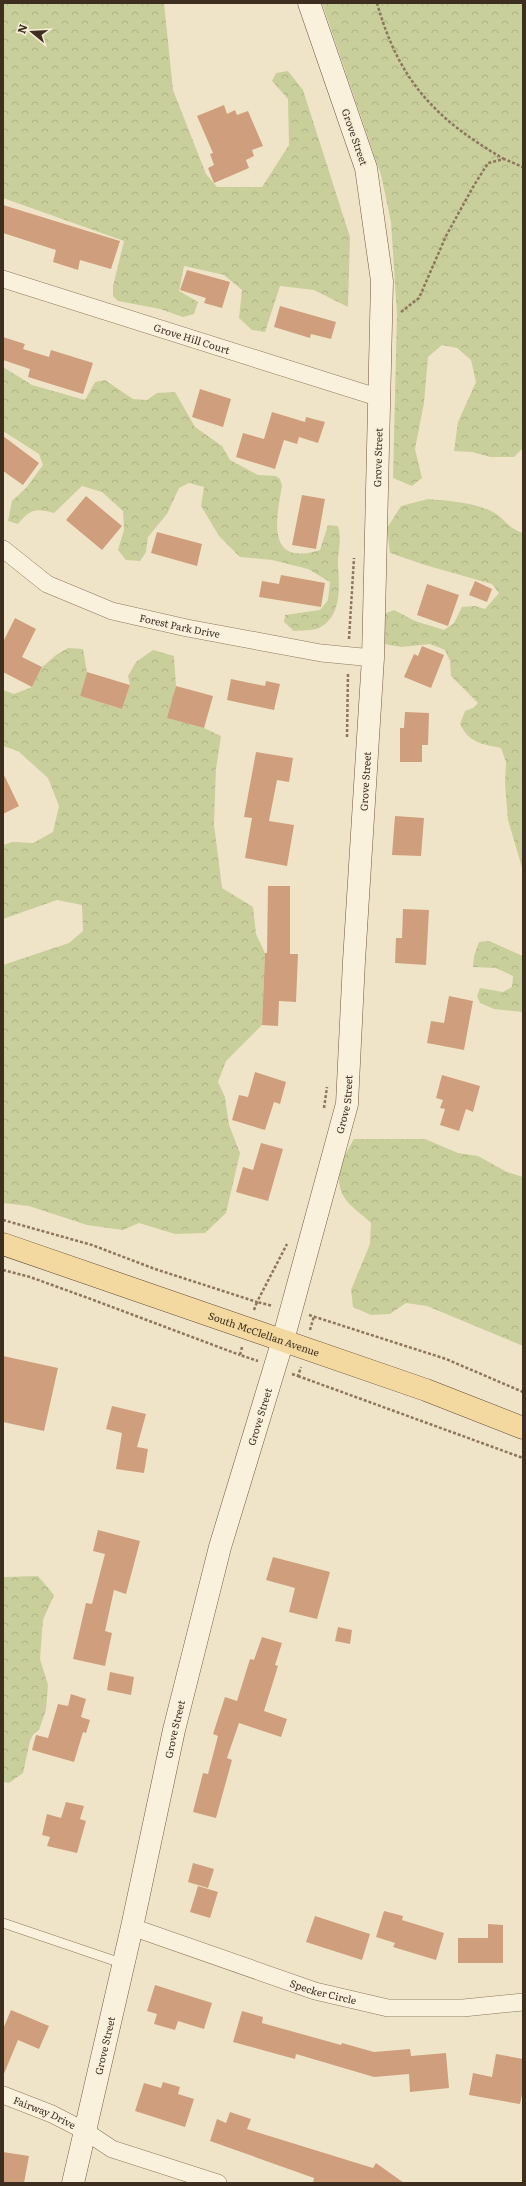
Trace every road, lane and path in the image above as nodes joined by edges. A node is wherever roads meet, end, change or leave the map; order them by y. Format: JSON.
{"nodes":[{"id":1,"x":309,"y":3,"type":"edge"},
{"id":2,"x":376,"y":3,"type":"edge"},
{"id":3,"x":504,"y":159,"type":"junction"},
{"id":4,"x":523,"y":167,"type":"edge"},
{"id":5,"x":3,"y":279,"type":"edge"},
{"id":6,"x":381,"y":326,"type":"junction"},
{"id":7,"x":380,"y":398,"type":"junction"},
{"id":8,"x":3,"y":549,"type":"edge"},
{"id":9,"x":373,"y":658,"type":"junction"},
{"id":10,"x":3,"y":1220,"type":"edge"},
{"id":11,"x":3,"y":1244,"type":"edge"},
{"id":12,"x":3,"y":1270,"type":"edge"},
{"id":13,"x":257,"y":1302,"type":"dead end"},
{"id":14,"x":314,"y":1316,"type":"dead end"},
{"id":15,"x":283,"y":1340,"type":"junction"},
{"id":16,"x":240,"y":1355,"type":"dead end"},
{"id":17,"x":298,"y":1376,"type":"dead end"},
{"id":18,"x":523,"y":1392,"type":"edge"},
{"id":19,"x":523,"y":1428,"type":"edge"},
{"id":20,"x":523,"y":1458,"type":"edge"},
{"id":21,"x":3,"y":1923,"type":"edge"},
{"id":22,"x":132,"y":1927,"type":"junction"},
{"id":23,"x":124,"y":1964,"type":"junction"},
{"id":24,"x":523,"y":2002,"type":"edge"},
{"id":25,"x":3,"y":2095,"type":"edge"},
{"id":26,"x":85,"y":2131,"type":"junction"},
{"id":27,"x":73,"y":2183,"type":"edge"},
{"id":28,"x":218,"y":2183,"type":"edge"}],
"edges":[{"from":1,"to":6,"type":"main road","name":"Grove Street"},
{"from":2,"to":3,"type":"path"},
{"from":3,"to":4,"type":"path"},
{"from":3,"to":6,"type":"path"},
{"from":5,"to":7,"type":"street","name":"Grove Hill Court"},
{"from":6,"to":7,"type":"main road","name":"Grove Street"},
{"from":7,"to":9,"type":"main road","name":"Grove Street"},
{"from":8,"to":9,"type":"street","name":"Forest Park Drive"},
{"from":9,"to":15,"type":"main road","name":"Grove Street"},
{"from":10,"to":13,"type":"path"},
{"from":11,"to":15,"type":"main road","name":"South McClellan Avenue"},
{"from":12,"to":16,"type":"path"},
{"from":14,"to":18,"type":"path"},
{"from":15,"to":19,"type":"main road","name":"South McClellan Avenue"},
{"from":15,"to":22,"type":"main road","name":"Grove Street"},
{"from":17,"to":20,"type":"path"},
{"from":21,"to":23,"type":"lane"},
{"from":22,"to":23,"type":"main road","name":"Grove Street"},
{"from":22,"to":24,"type":"street","name":"Specker Circle"},
{"from":23,"to":26,"type":"main road","name":"Grove Street"},
{"from":25,"to":26,"type":"street","name":"Fairway Drive"},
{"from":26,"to":27,"type":"main road","name":"Grove Street"},
{"from":26,"to":28,"type":"street"}]}
